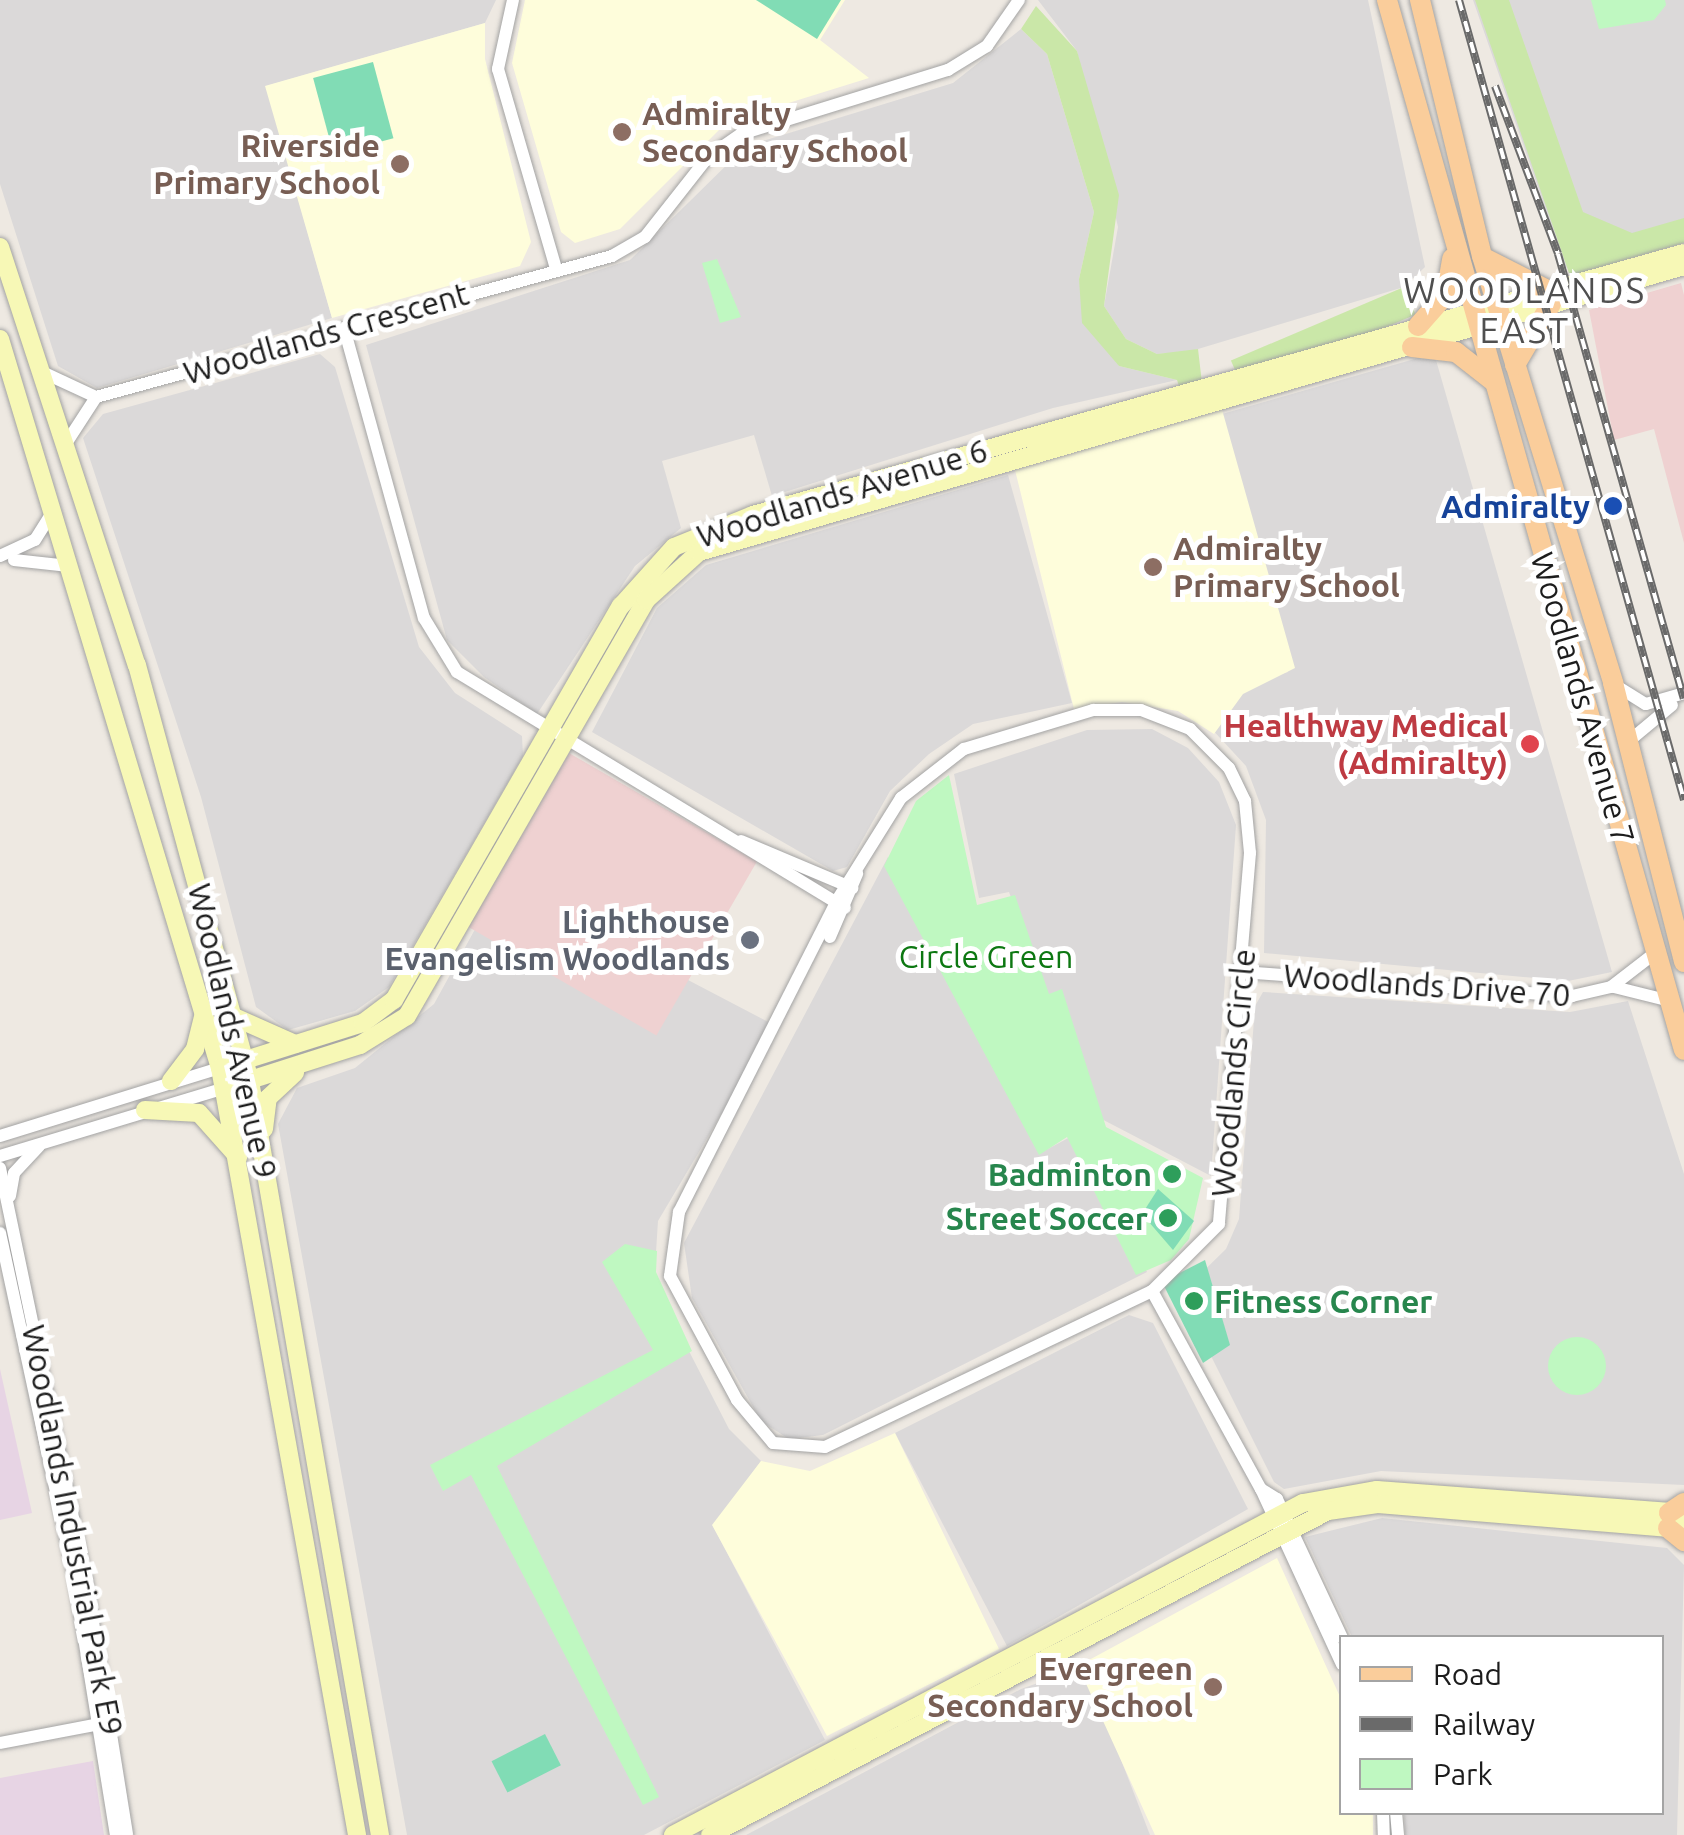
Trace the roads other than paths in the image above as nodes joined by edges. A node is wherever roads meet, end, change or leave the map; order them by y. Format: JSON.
{"nodes":[{"id":1,"x":512,"y":0,"type":"edge"},
{"id":2,"x":1019,"y":0,"type":"edge"},
{"id":3,"x":1387,"y":0,"type":"edge"},
{"id":4,"x":1420,"y":0,"type":"edge"},
{"id":5,"x":0,"y":247,"type":"edge"},
{"id":6,"x":1452,"y":250,"type":"junction"},
{"id":7,"x":1684,"y":253,"type":"edge"},
{"id":8,"x":1482,"y":256,"type":"junction"},
{"id":9,"x":1684,"y":266,"type":"edge"},
{"id":10,"x":556,"y":269,"type":"junction"},
{"id":11,"x":1548,"y":297,"type":"junction"},
{"id":12,"x":1499,"y":310,"type":"junction"},
{"id":13,"x":1474,"y":318,"type":"junction"},
{"id":14,"x":344,"y":328,"type":"junction"},
{"id":15,"x":1415,"y":336,"type":"junction"},
{"id":16,"x":0,"y":339,"type":"edge"},
{"id":17,"x":1515,"y":365,"type":"junction"},
{"id":18,"x":38,"y":370,"type":"junction"},
{"id":19,"x":1492,"y":381,"type":"junction"},
{"id":20,"x":96,"y":397,"type":"junction"},
{"id":21,"x":64,"y":447,"type":"junction"},
{"id":22,"x":53,"y":511,"type":"junction"},
{"id":23,"x":0,"y":556,"type":"edge"},
{"id":24,"x":0,"y":565,"type":"edge"},
{"id":25,"x":69,"y":566,"type":"junction"},
{"id":26,"x":1613,"y":684,"type":"junction"},
{"id":27,"x":1684,"y":693,"type":"edge"},
{"id":28,"x":1684,"y":701,"type":"edge"},
{"id":29,"x":549,"y":730,"type":"junction"},
{"id":30,"x":568,"y":741,"type":"junction"},
{"id":31,"x":1629,"y":741,"type":"junction"},
{"id":32,"x":741,"y":841,"type":"junction"},
{"id":33,"x":851,"y":887,"type":"junction"},
{"id":34,"x":840,"y":905,"type":"junction"},
{"id":35,"x":1655,"y":953,"type":"junction"},
{"id":36,"x":1684,"y":962,"type":"edge"},
{"id":37,"x":1242,"y":972,"type":"junction"},
{"id":38,"x":1611,"y":987,"type":"junction"},
{"id":39,"x":1670,"y":1001,"type":"junction"},
{"id":40,"x":204,"y":1012,"type":"junction"},
{"id":41,"x":232,"y":1016,"type":"junction"},
{"id":42,"x":298,"y":1044,"type":"junction"},
{"id":43,"x":1684,"y":1050,"type":"edge"},
{"id":44,"x":244,"y":1061,"type":"junction"},
{"id":45,"x":308,"y":1064,"type":"junction"},
{"id":46,"x":220,"y":1068,"type":"junction"},
{"id":47,"x":171,"y":1081,"type":"junction"},
{"id":48,"x":250,"y":1081,"type":"junction"},
{"id":49,"x":224,"y":1088,"type":"junction"},
{"id":50,"x":145,"y":1110,"type":"junction"},
{"id":51,"x":0,"y":1121,"type":"edge"},
{"id":52,"x":28,"y":1128,"type":"junction"},
{"id":53,"x":0,"y":1136,"type":"edge"},
{"id":54,"x":44,"y":1140,"type":"junction"},
{"id":55,"x":264,"y":1153,"type":"junction"},
{"id":56,"x":0,"y":1156,"type":"edge"},
{"id":57,"x":241,"y":1161,"type":"junction"},
{"id":58,"x":0,"y":1168,"type":"edge"},
{"id":59,"x":10,"y":1202,"type":"junction"},
{"id":60,"x":0,"y":1233,"type":"edge"},
{"id":61,"x":1152,"y":1291,"type":"junction"},
{"id":62,"x":29,"y":1332,"type":"junction"},
{"id":63,"x":1679,"y":1521,"type":"edge"},
{"id":64,"x":1280,"y":1523,"type":"junction"},
{"id":65,"x":1340,"y":1635,"type":"edge"},
{"id":66,"x":1339,"y":1657,"type":"edge"},
{"id":67,"x":100,"y":1724,"type":"junction"},
{"id":68,"x":0,"y":1743,"type":"edge"},
{"id":69,"x":716,"y":1828,"type":"edge"},
{"id":70,"x":116,"y":1835,"type":"edge"},
{"id":71,"x":127,"y":1835,"type":"edge"},
{"id":72,"x":357,"y":1835,"type":"edge"},
{"id":73,"x":380,"y":1835,"type":"edge"},
{"id":74,"x":673,"y":1835,"type":"edge"}],
"edges":[{"from":1,"to":10,"type":"street"},
{"from":2,"to":10,"type":"street","name":"Woodlands Crescent"},
{"from":3,"to":6,"type":"main road","name":"Woodlands Avenue 7"},
{"from":4,"to":8,"type":"main road","name":"Woodlands Avenue 7"},
{"from":5,"to":18,"type":"main road","name":"Woodlands Avenue 9"},
{"from":6,"to":13,"type":"main road","name":"Woodlands Avenue 7"},
{"from":6,"to":15,"type":"main road"},
{"from":7,"to":11,"type":"main road","name":"Woodlands Avenue 6"},
{"from":8,"to":11,"type":"main road"},
{"from":8,"to":12,"type":"main road","name":"Woodlands Avenue 7"},
{"from":9,"to":11,"type":"main road","name":"Woodlands Avenue 6"},
{"from":10,"to":14,"type":"street","name":"Woodlands Crescent"},
{"from":11,"to":12,"type":"main road","name":"Woodlands Avenue 6"},
{"from":11,"to":17,"type":"main road"},
{"from":12,"to":13,"type":"main road","name":"Woodlands Avenue 6"},
{"from":12,"to":17,"type":"main road","name":"Woodlands Avenue 7"},
{"from":13,"to":15,"type":"main road","name":"Woodlands Avenue 6"},
{"from":13,"to":19,"type":"main road","name":"Woodlands Avenue 7"},
{"from":14,"to":20,"type":"street","name":"Woodlands Crescent"},
{"from":14,"to":29,"type":"street"},
{"from":15,"to":19,"type":"main road"},
{"from":15,"to":29,"type":"main road","name":"Woodlands Avenue 6"},
{"from":15,"to":30,"type":"main road","name":"Woodlands Avenue 6"},
{"from":16,"to":22,"type":"main road","name":"Woodlands Avenue 9"},
{"from":17,"to":26,"type":"main road","name":"Woodlands Avenue 7"},
{"from":18,"to":20,"type":"street"},
{"from":18,"to":21,"type":"main road","name":"Woodlands Avenue 9"},
{"from":19,"to":35,"type":"main road","name":"Woodlands Avenue 7"},
{"from":20,"to":21,"type":"street"},
{"from":21,"to":41,"type":"main road","name":"Woodlands Avenue 9"},
{"from":22,"to":23,"type":"street"},
{"from":22,"to":25,"type":"main road","name":"Woodlands Avenue 9"},
{"from":24,"to":25,"type":"street"},
{"from":25,"to":40,"type":"main road","name":"Woodlands Avenue 9"},
{"from":26,"to":27,"type":"street"},
{"from":26,"to":31,"type":"main road","name":"Woodlands Avenue 7"},
{"from":28,"to":31,"type":"street"},
{"from":29,"to":30,"type":"street"},
{"from":29,"to":42,"type":"main road","name":"Woodlands Avenue 6"},
{"from":30,"to":32,"type":"street"},
{"from":30,"to":45,"type":"main road","name":"Woodlands Avenue 6"},
{"from":31,"to":36,"type":"main road","name":"Woodlands Avenue 7"},
{"from":32,"to":33,"type":"street"},
{"from":32,"to":34,"type":"street"},
{"from":33,"to":34,"type":"street","name":"Woodlands Circle"},
{"from":33,"to":37,"type":"street","name":"Woodlands Circle"},
{"from":34,"to":61,"type":"street","name":"Woodlands Circle"},
{"from":35,"to":38,"type":"street","name":"Woodlands Drive 70"},
{"from":35,"to":39,"type":"main road","name":"Woodlands Avenue 7"},
{"from":37,"to":38,"type":"street","name":"Woodlands Drive 70"},
{"from":37,"to":61,"type":"street","name":"Woodlands Circle"},
{"from":38,"to":39,"type":"street","name":"Woodlands Drive 70"},
{"from":39,"to":43,"type":"main road","name":"Woodlands Avenue 7"},
{"from":40,"to":46,"type":"main road","name":"Woodlands Avenue 9"},
{"from":40,"to":47,"type":"main road"},
{"from":41,"to":42,"type":"main road"},
{"from":41,"to":44,"type":"main road","name":"Woodlands Avenue 9"},
{"from":42,"to":44,"type":"main road","name":"Woodlands Avenue 6"},
{"from":44,"to":46,"type":"main road","name":"Woodlands Avenue 6"},
{"from":44,"to":48,"type":"main road","name":"Woodlands Avenue 9"},
{"from":45,"to":48,"type":"main road","name":"Woodlands Avenue 6"},
{"from":45,"to":55,"type":"main road"},
{"from":46,"to":47,"type":"street"},
{"from":46,"to":49,"type":"main road","name":"Woodlands Avenue 9"},
{"from":47,"to":52,"type":"street"},
{"from":48,"to":49,"type":"main road","name":"Woodlands Avenue 6"},
{"from":48,"to":55,"type":"main road","name":"Woodlands Avenue 9"},
{"from":49,"to":50,"type":"street"},
{"from":49,"to":57,"type":"main road","name":"Woodlands Avenue 9"},
{"from":50,"to":54,"type":"street"},
{"from":50,"to":57,"type":"main road"},
{"from":51,"to":52,"type":"street"},
{"from":52,"to":53,"type":"street"},
{"from":54,"to":56,"type":"street"},
{"from":54,"to":59,"type":"street"},
{"from":55,"to":73,"type":"main road","name":"Woodlands Avenue 9"},
{"from":57,"to":72,"type":"main road","name":"Woodlands Avenue 9"},
{"from":58,"to":59,"type":"street","name":"Woodlands Industrial Park E9"},
{"from":59,"to":62,"type":"street","name":"Woodlands Industrial Park E9"},
{"from":60,"to":62,"type":"street","name":"Woodlands Industrial Park E9"},
{"from":61,"to":64,"type":"street"},
{"from":62,"to":67,"type":"street","name":"Woodlands Industrial Park E9"},
{"from":62,"to":71,"type":"street","name":"Woodlands Industrial Park E9"},
{"from":63,"to":64,"type":"main road"},
{"from":64,"to":65,"type":"street"},
{"from":64,"to":66,"type":"street"},
{"from":64,"to":69,"type":"main road"},
{"from":67,"to":68,"type":"street"},
{"from":67,"to":70,"type":"street","name":"Woodlands Industrial Park E9"},
{"from":69,"to":74,"type":"main road"}]}
